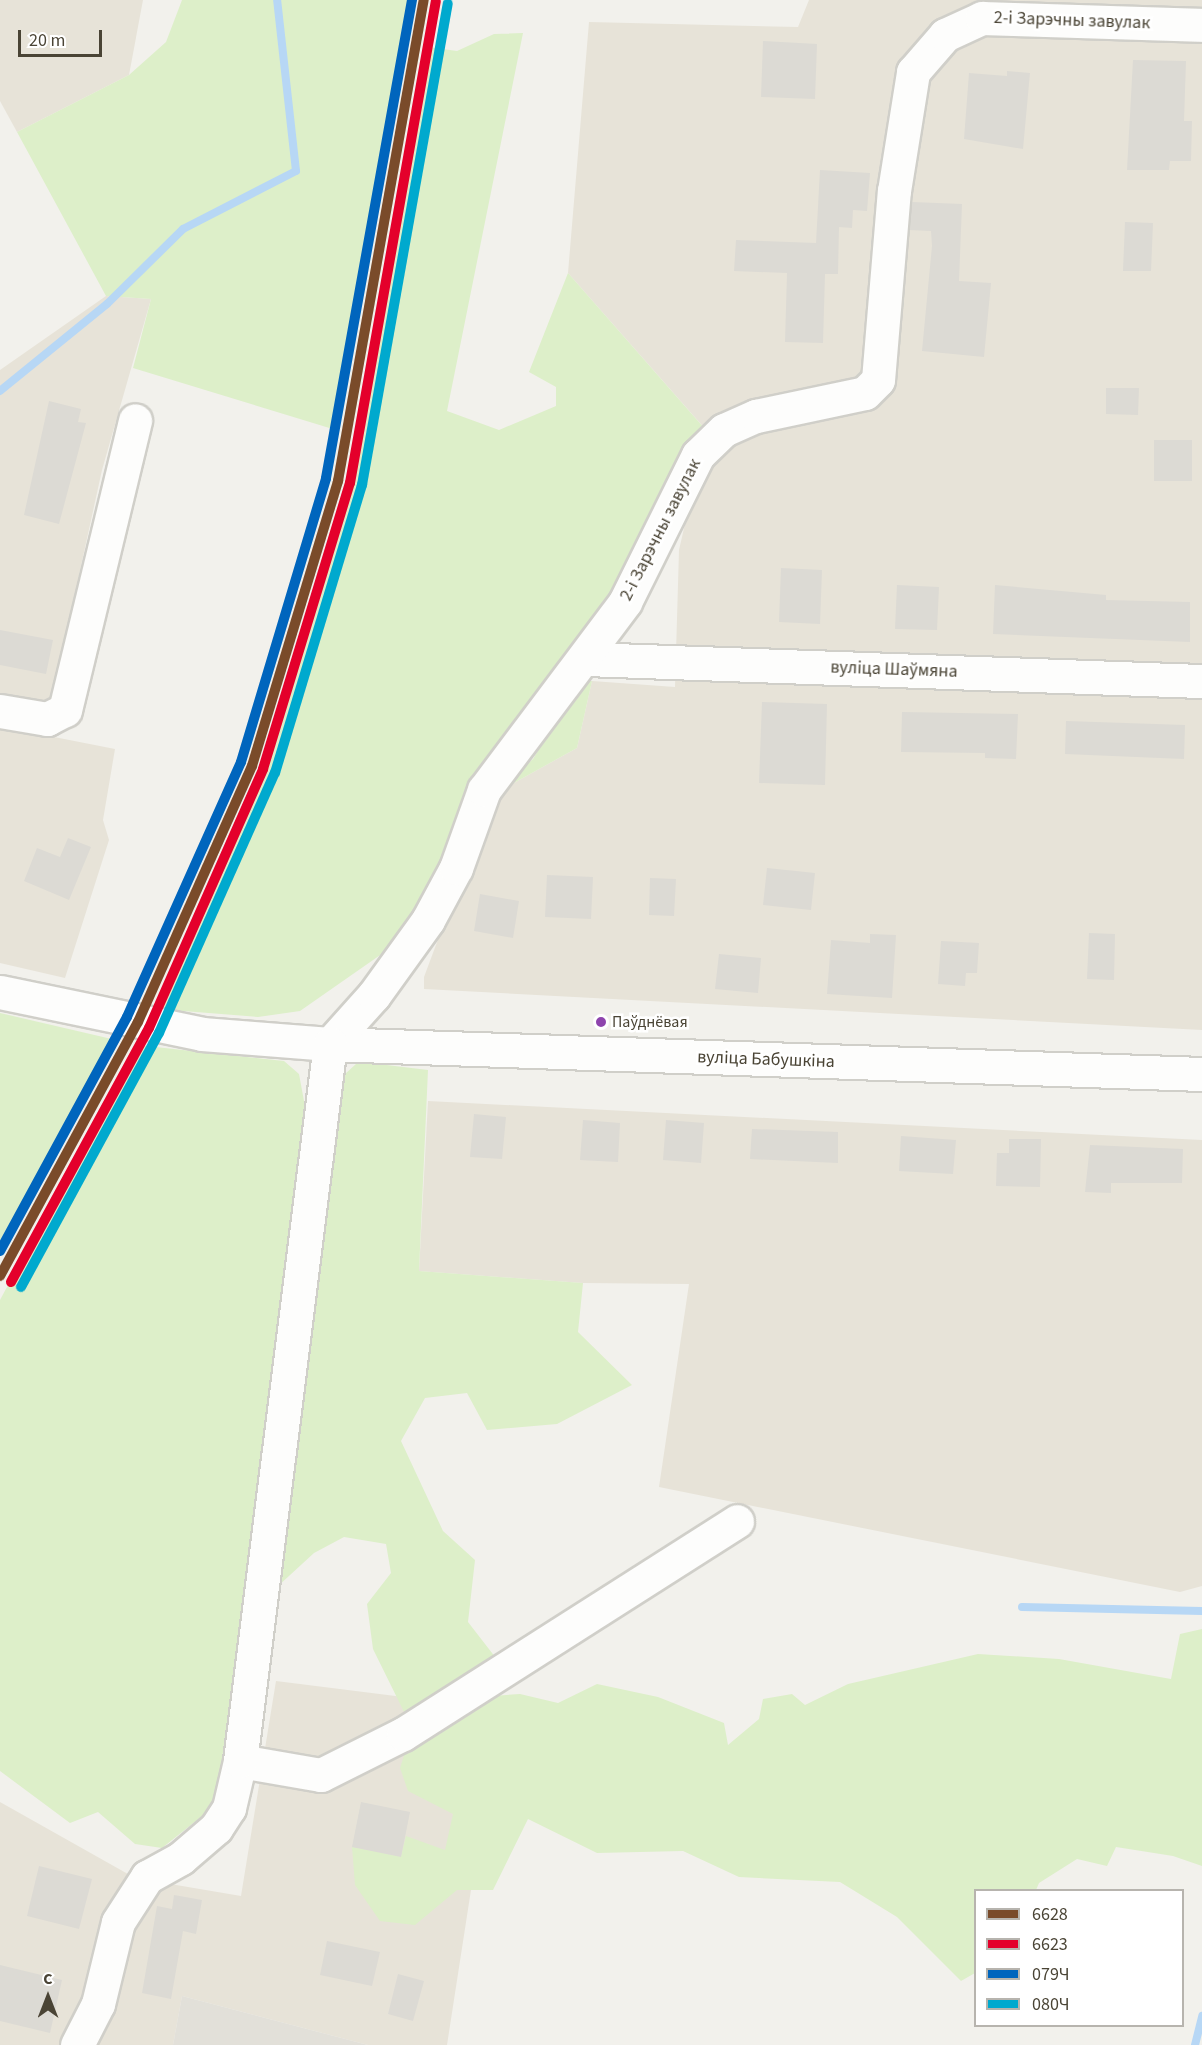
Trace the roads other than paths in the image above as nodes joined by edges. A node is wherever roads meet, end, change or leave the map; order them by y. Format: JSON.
{"nodes":[{"id":1,"x":1202,"y":25,"type":"edge"},
{"id":2,"x":135,"y":420,"type":"dead end"},
{"id":3,"x":586,"y":658,"type":"junction"},
{"id":4,"x":1202,"y":681,"type":"edge"},
{"id":5,"x":0,"y":711,"type":"edge"},
{"id":6,"x":0,"y":992,"type":"edge"},
{"id":7,"x":330,"y":1044,"type":"junction"},
{"id":8,"x":1202,"y":1074,"type":"edge"},
{"id":9,"x":737,"y":1521,"type":"dead end"},
{"id":10,"x":240,"y":1761,"type":"junction"},
{"id":11,"x":77,"y":2045,"type":"edge"}],
"edges":[{"from":1,"to":3,"type":"street","name":"2-і Зарэчны завулак"},
{"from":2,"to":5,"type":"street"},
{"from":3,"to":4,"type":"street","name":"вуліца Шаўмяна"},
{"from":3,"to":7,"type":"street","name":"2-і Зарэчны завулак"},
{"from":6,"to":7,"type":"street","name":"вуліца Бабушкіна"},
{"from":7,"to":8,"type":"street","name":"вуліца Бабушкіна"},
{"from":7,"to":10,"type":"street"},
{"from":9,"to":10,"type":"street"},
{"from":10,"to":11,"type":"street"}]}
